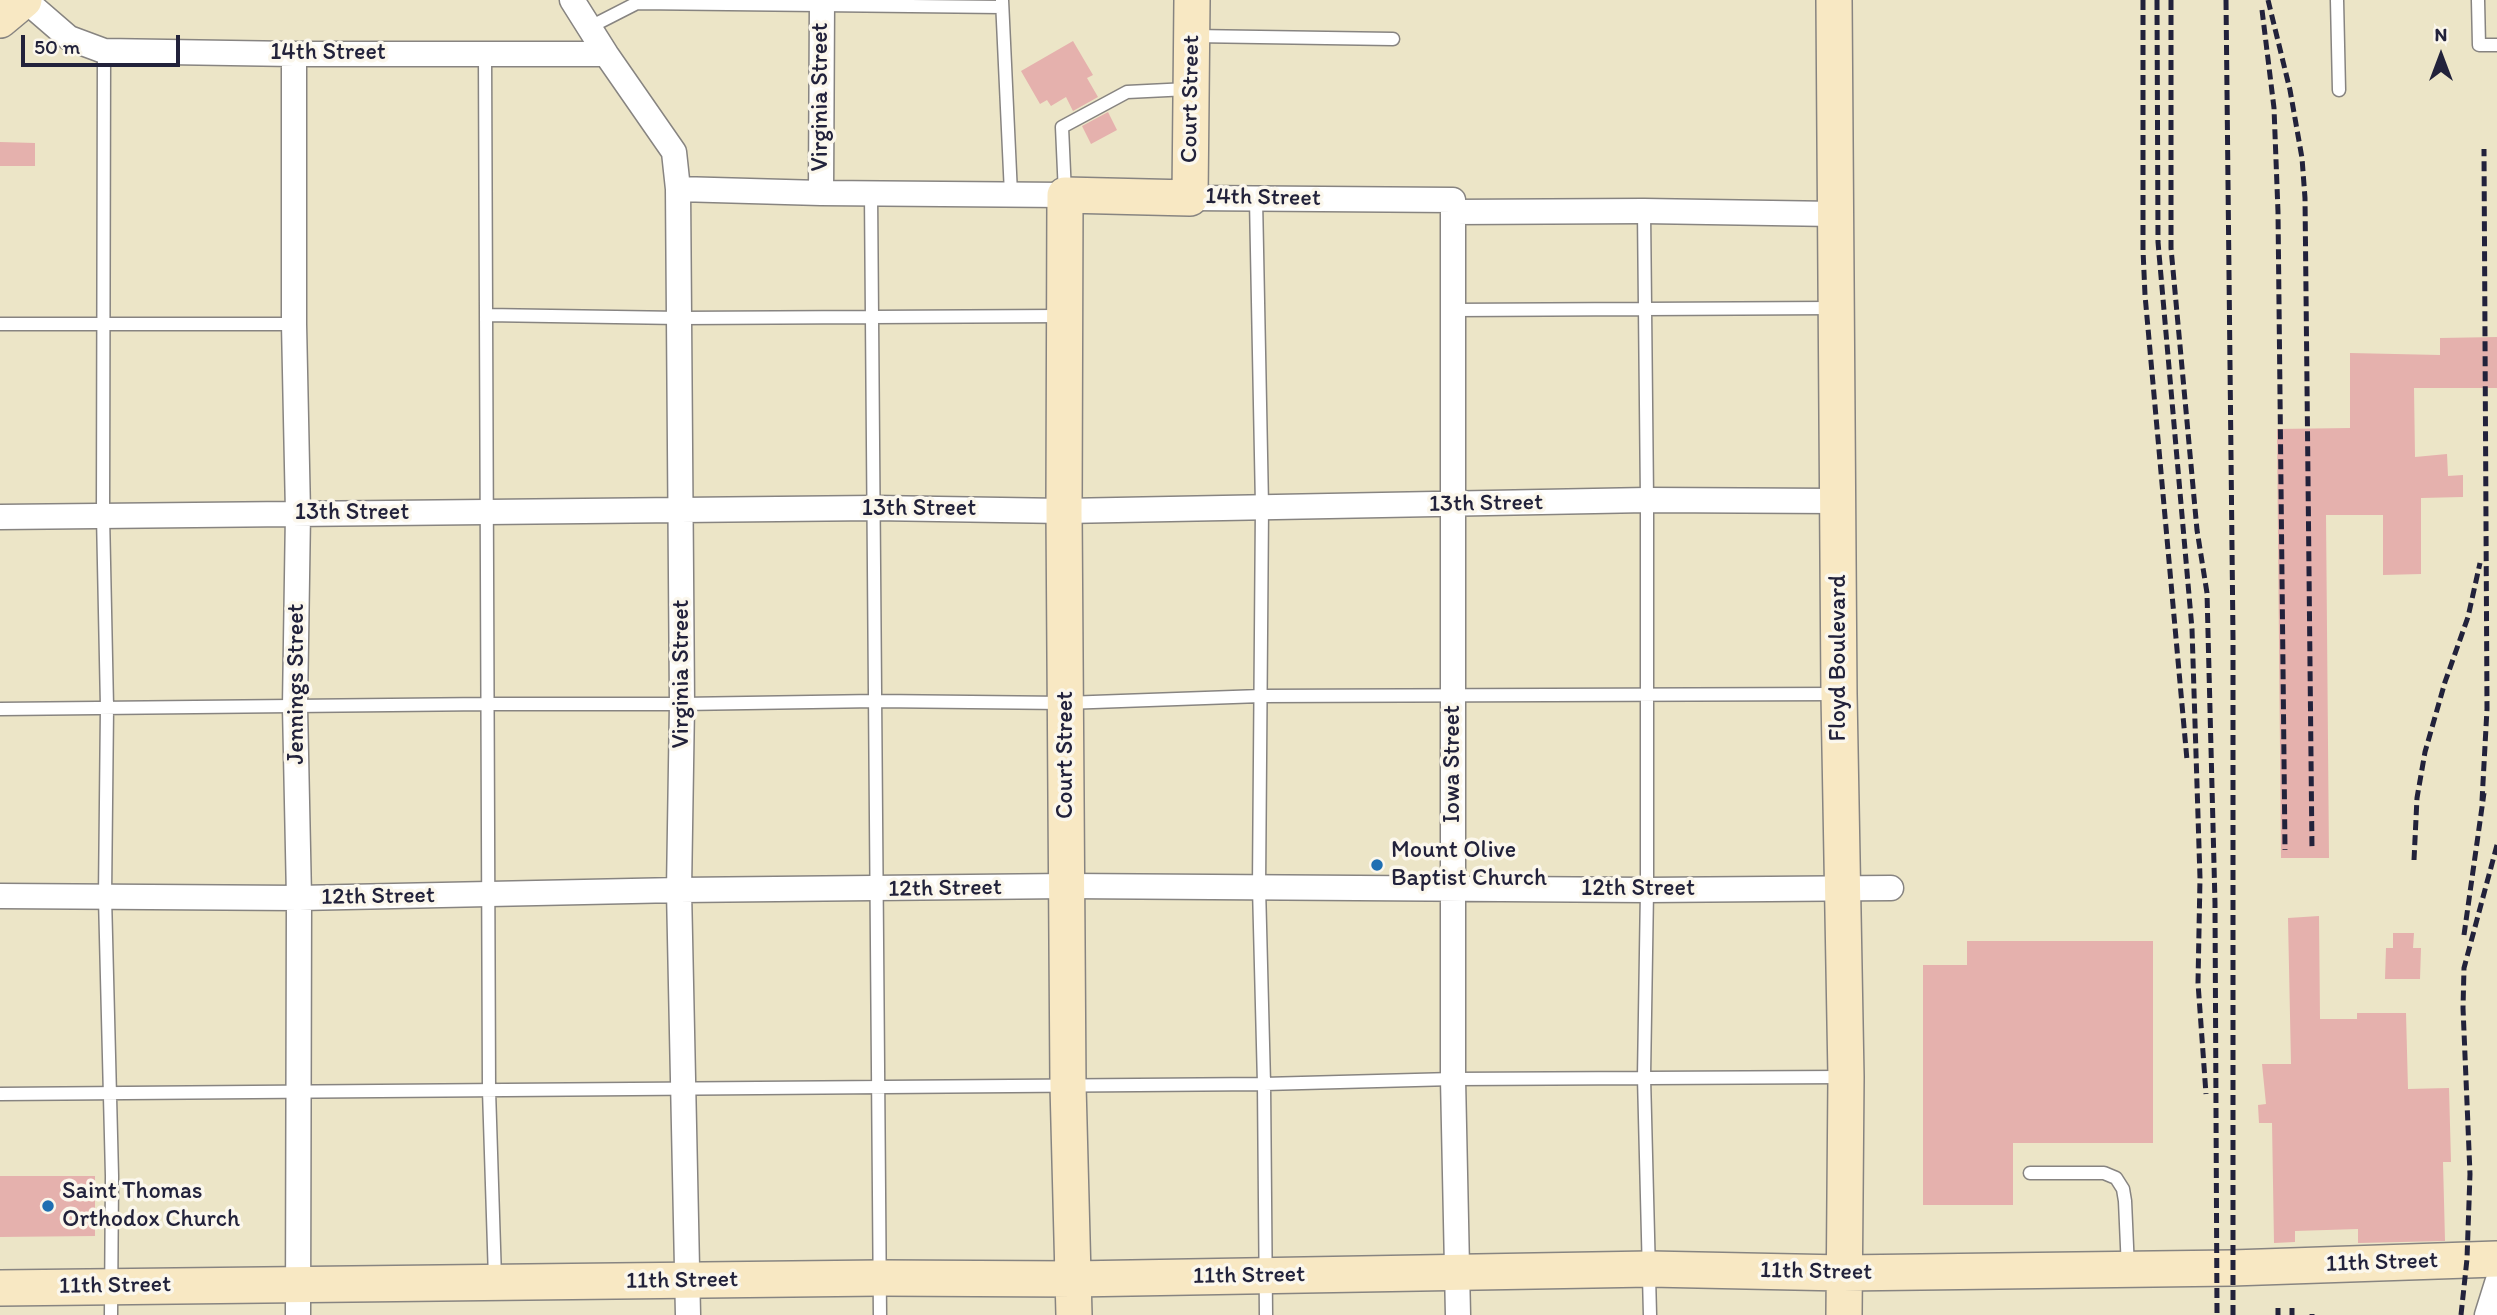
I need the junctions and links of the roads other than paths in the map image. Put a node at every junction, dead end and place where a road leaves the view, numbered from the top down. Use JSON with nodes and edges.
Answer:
{"nodes":[{"id":1,"x":24,"y":0,"type":"edge"},
{"id":2,"x":572,"y":0,"type":"edge"},
{"id":3,"x":1192,"y":0,"type":"edge"},
{"id":4,"x":1834,"y":0,"type":"edge"},
{"id":5,"x":2337,"y":0,"type":"edge"},
{"id":6,"x":2478,"y":0,"type":"edge"},
{"id":7,"x":637,"y":2,"type":"edge"},
{"id":8,"x":822,"y":3,"type":"edge"},
{"id":9,"x":1002,"y":3,"type":"edge"},
{"id":10,"x":0,"y":20,"type":"edge"},
{"id":11,"x":590,"y":27,"type":"junction"},
{"id":12,"x":1192,"y":36,"type":"junction"},
{"id":13,"x":1393,"y":40,"type":"dead end"},
{"id":14,"x":2497,"y":45,"type":"edge"},
{"id":15,"x":104,"y":51,"type":"junction"},
{"id":16,"x":294,"y":54,"type":"junction"},
{"id":17,"x":485,"y":54,"type":"junction"},
{"id":18,"x":606,"y":54,"type":"junction"},
{"id":19,"x":1192,"y":89,"type":"junction"},
{"id":20,"x":2339,"y":90,"type":"dead end"},
{"id":21,"x":678,"y":189,"type":"junction"},
{"id":22,"x":821,"y":193,"type":"junction"},
{"id":23,"x":872,"y":193,"type":"junction"},
{"id":24,"x":1011,"y":194,"type":"junction"},
{"id":25,"x":1065,"y":195,"type":"junction"},
{"id":26,"x":1190,"y":198,"type":"junction"},
{"id":27,"x":1256,"y":199,"type":"junction"},
{"id":28,"x":1644,"y":211,"type":"junction"},
{"id":29,"x":1453,"y":212,"type":"junction"},
{"id":30,"x":1835,"y":214,"type":"junction"},
{"id":31,"x":1836,"y":308,"type":"junction"},
{"id":32,"x":1645,"y":309,"type":"junction"},
{"id":33,"x":1452,"y":310,"type":"junction"},
{"id":34,"x":486,"y":315,"type":"junction"},
{"id":35,"x":1066,"y":316,"type":"junction"},
{"id":36,"x":680,"y":318,"type":"junction"},
{"id":37,"x":872,"y":318,"type":"junction"},
{"id":38,"x":102,"y":323,"type":"junction"},
{"id":39,"x":0,"y":324,"type":"edge"},
{"id":40,"x":294,"y":324,"type":"junction"},
{"id":41,"x":1647,"y":500,"type":"junction"},
{"id":42,"x":1838,"y":501,"type":"junction"},
{"id":43,"x":1453,"y":505,"type":"junction"},
{"id":44,"x":1262,"y":506,"type":"junction"},
{"id":45,"x":875,"y":508,"type":"junction"},
{"id":46,"x":682,"y":510,"type":"junction"},
{"id":47,"x":1064,"y":510,"type":"junction"},
{"id":48,"x":487,"y":512,"type":"junction"},
{"id":49,"x":298,"y":513,"type":"junction"},
{"id":50,"x":103,"y":515,"type":"junction"},
{"id":51,"x":0,"y":517,"type":"edge"},
{"id":52,"x":1647,"y":694,"type":"junction"},
{"id":53,"x":1839,"y":694,"type":"junction"},
{"id":54,"x":1261,"y":696,"type":"junction"},
{"id":55,"x":1452,"y":696,"type":"junction"},
{"id":56,"x":876,"y":701,"type":"junction"},
{"id":57,"x":1065,"y":703,"type":"junction"},
{"id":58,"x":488,"y":704,"type":"junction"},
{"id":59,"x":682,"y":704,"type":"junction"},
{"id":60,"x":295,"y":706,"type":"junction"},
{"id":61,"x":107,"y":707,"type":"junction"},
{"id":62,"x":0,"y":709,"type":"edge"},
{"id":63,"x":1067,"y":886,"type":"junction"},
{"id":64,"x":1259,"y":887,"type":"junction"},
{"id":65,"x":1453,"y":888,"type":"junction"},
{"id":66,"x":1842,"y":888,"type":"junction"},
{"id":67,"x":1891,"y":888,"type":"dead end"},
{"id":68,"x":678,"y":890,"type":"junction"},
{"id":69,"x":876,"y":890,"type":"junction"},
{"id":70,"x":1647,"y":890,"type":"junction"},
{"id":71,"x":490,"y":895,"type":"junction"},
{"id":72,"x":0,"y":896,"type":"edge"},
{"id":73,"x":105,"y":897,"type":"junction"},
{"id":74,"x":299,"y":898,"type":"junction"},
{"id":75,"x":1644,"y":1077,"type":"junction"},
{"id":76,"x":1846,"y":1077,"type":"junction"},
{"id":77,"x":1453,"y":1079,"type":"junction"},
{"id":78,"x":1264,"y":1084,"type":"junction"},
{"id":79,"x":1068,"y":1085,"type":"junction"},
{"id":80,"x":879,"y":1087,"type":"junction"},
{"id":81,"x":489,"y":1090,"type":"junction"},
{"id":82,"x":683,"y":1090,"type":"junction"},
{"id":83,"x":299,"y":1091,"type":"junction"},
{"id":84,"x":0,"y":1094,"type":"edge"},
{"id":85,"x":109,"y":1094,"type":"junction"},
{"id":86,"x":2030,"y":1173,"type":"dead end"},
{"id":87,"x":2497,"y":1259,"type":"edge"},
{"id":88,"x":1650,"y":1269,"type":"junction"},
{"id":89,"x":2129,"y":1269,"type":"junction"},
{"id":90,"x":1458,"y":1272,"type":"junction"},
{"id":91,"x":1843,"y":1273,"type":"junction"},
{"id":92,"x":1265,"y":1276,"type":"junction"},
{"id":93,"x":880,"y":1278,"type":"junction"},
{"id":94,"x":1074,"y":1279,"type":"junction"},
{"id":95,"x":495,"y":1283,"type":"junction"},
{"id":96,"x":2497,"y":1283,"type":"edge"},
{"id":97,"x":0,"y":1288,"type":"edge"},
{"id":98,"x":688,"y":1298,"type":"edge"},
{"id":99,"x":111,"y":1300,"type":"edge"},
{"id":100,"x":298,"y":1300,"type":"edge"},
{"id":101,"x":880,"y":1315,"type":"edge"},
{"id":102,"x":1074,"y":1315,"type":"edge"},
{"id":103,"x":1266,"y":1315,"type":"edge"},
{"id":104,"x":1458,"y":1315,"type":"edge"},
{"id":105,"x":1650,"y":1315,"type":"edge"},
{"id":106,"x":1844,"y":1315,"type":"edge"},
{"id":107,"x":2487,"y":1315,"type":"edge"}],
"edges":[{"from":1,"to":10,"type":"main road","name":"14th Street"},
{"from":1,"to":15,"type":"street","name":"14th Street"},
{"from":2,"to":11,"type":"street","name":"Virginia Street"},
{"from":3,"to":12,"type":"main road","name":"Court Street"},
{"from":4,"to":30,"type":"main road","name":"Floyd Boulevard"},
{"from":5,"to":20,"type":"lane"},
{"from":6,"to":14,"type":"lane"},
{"from":7,"to":8,"type":"lane"},
{"from":7,"to":11,"type":"lane"},
{"from":8,"to":9,"type":"lane"},
{"from":8,"to":22,"type":"street","name":"Virginia Street"},
{"from":9,"to":24,"type":"lane"},
{"from":11,"to":18,"type":"street","name":"Virginia Street"},
{"from":12,"to":13,"type":"lane"},
{"from":12,"to":19,"type":"main road","name":"Court Street"},
{"from":15,"to":16,"type":"street","name":"14th Street"},
{"from":15,"to":38,"type":"lane"},
{"from":16,"to":17,"type":"street","name":"14th Street"},
{"from":16,"to":40,"type":"street","name":"Jennings Street"},
{"from":17,"to":18,"type":"street","name":"14th Street"},
{"from":17,"to":34,"type":"lane"},
{"from":18,"to":21,"type":"street","name":"Virginia Street"},
{"from":19,"to":25,"type":"lane"},
{"from":19,"to":26,"type":"main road","name":"Court Street"},
{"from":21,"to":22,"type":"street","name":"14th Street"},
{"from":21,"to":36,"type":"street","name":"Virginia Street"},
{"from":22,"to":23,"type":"street","name":"14th Street"},
{"from":23,"to":24,"type":"street","name":"14th Street"},
{"from":23,"to":37,"type":"lane"},
{"from":24,"to":25,"type":"street","name":"14th Street"},
{"from":25,"to":26,"type":"main road","name":"14th Street"},
{"from":25,"to":35,"type":"main road","name":"Court Street"},
{"from":26,"to":27,"type":"street","name":"14th Street"},
{"from":27,"to":29,"type":"street","name":"14th Street"},
{"from":27,"to":44,"type":"lane"},
{"from":28,"to":29,"type":"street","name":"14th Street"},
{"from":28,"to":30,"type":"street","name":"14th Street"},
{"from":28,"to":32,"type":"lane"},
{"from":29,"to":33,"type":"street","name":"Iowa Street"},
{"from":30,"to":31,"type":"main road","name":"Floyd Boulevard"},
{"from":31,"to":32,"type":"lane"},
{"from":31,"to":42,"type":"main road","name":"Floyd Boulevard"},
{"from":32,"to":33,"type":"lane"},
{"from":32,"to":41,"type":"lane"},
{"from":33,"to":43,"type":"street","name":"Iowa Street"},
{"from":34,"to":36,"type":"lane"},
{"from":34,"to":48,"type":"lane"},
{"from":35,"to":37,"type":"lane"},
{"from":35,"to":47,"type":"main road","name":"Court Street"},
{"from":36,"to":37,"type":"lane"},
{"from":36,"to":46,"type":"street","name":"Virginia Street"},
{"from":37,"to":45,"type":"lane"},
{"from":38,"to":39,"type":"lane"},
{"from":38,"to":40,"type":"lane"},
{"from":38,"to":50,"type":"lane"},
{"from":40,"to":49,"type":"street","name":"Jennings Street"},
{"from":41,"to":42,"type":"street","name":"13th Street"},
{"from":41,"to":43,"type":"street","name":"13th Street"},
{"from":41,"to":52,"type":"lane"},
{"from":42,"to":53,"type":"main road","name":"Floyd Boulevard"},
{"from":43,"to":44,"type":"street","name":"13th Street"},
{"from":43,"to":55,"type":"street","name":"Iowa Street"},
{"from":44,"to":47,"type":"street","name":"13th Street"},
{"from":44,"to":54,"type":"lane"},
{"from":45,"to":46,"type":"street","name":"13th Street"},
{"from":45,"to":47,"type":"street","name":"13th Street"},
{"from":45,"to":56,"type":"lane"},
{"from":46,"to":48,"type":"street","name":"13th Street"},
{"from":46,"to":59,"type":"street","name":"Virginia Street"},
{"from":47,"to":57,"type":"main road","name":"Court Street"},
{"from":48,"to":49,"type":"street","name":"13th Street"},
{"from":48,"to":58,"type":"lane"},
{"from":49,"to":50,"type":"street","name":"13th Street"},
{"from":49,"to":60,"type":"street","name":"Jennings Street"},
{"from":50,"to":51,"type":"street","name":"13th Street"},
{"from":50,"to":61,"type":"lane"},
{"from":52,"to":53,"type":"lane"},
{"from":52,"to":55,"type":"lane"},
{"from":52,"to":70,"type":"lane"},
{"from":53,"to":66,"type":"main road","name":"Floyd Boulevard"},
{"from":54,"to":55,"type":"lane"},
{"from":54,"to":57,"type":"lane"},
{"from":54,"to":64,"type":"lane"},
{"from":55,"to":65,"type":"street","name":"Iowa Street"},
{"from":56,"to":57,"type":"lane"},
{"from":56,"to":59,"type":"lane"},
{"from":56,"to":69,"type":"lane"},
{"from":57,"to":63,"type":"main road","name":"Court Street"},
{"from":58,"to":59,"type":"lane"},
{"from":58,"to":60,"type":"lane"},
{"from":58,"to":71,"type":"lane"},
{"from":59,"to":68,"type":"street","name":"Virginia Street"},
{"from":60,"to":61,"type":"lane"},
{"from":60,"to":74,"type":"street","name":"Jennings Street"},
{"from":61,"to":62,"type":"lane"},
{"from":61,"to":73,"type":"lane"},
{"from":63,"to":64,"type":"street","name":"12th Street"},
{"from":63,"to":69,"type":"street","name":"12th Street"},
{"from":63,"to":79,"type":"main road","name":"Court Street"},
{"from":64,"to":65,"type":"street","name":"12th Street"},
{"from":64,"to":78,"type":"lane"},
{"from":65,"to":70,"type":"street","name":"12th Street"},
{"from":65,"to":77,"type":"street","name":"Iowa Street"},
{"from":66,"to":67,"type":"street","name":"12th Street"},
{"from":66,"to":70,"type":"street","name":"12th Street"},
{"from":66,"to":76,"type":"main road","name":"Floyd Boulevard"},
{"from":68,"to":69,"type":"street","name":"12th Street"},
{"from":68,"to":71,"type":"street","name":"12th Street"},
{"from":68,"to":82,"type":"street","name":"Virginia Street"},
{"from":69,"to":80,"type":"lane"},
{"from":70,"to":75,"type":"lane"},
{"from":71,"to":74,"type":"street","name":"12th Street"},
{"from":71,"to":81,"type":"lane"},
{"from":72,"to":73,"type":"street","name":"12th Street"},
{"from":73,"to":74,"type":"street","name":"12th Street"},
{"from":73,"to":85,"type":"lane"},
{"from":74,"to":83,"type":"street","name":"Jennings Street"},
{"from":75,"to":76,"type":"lane"},
{"from":75,"to":77,"type":"lane"},
{"from":75,"to":88,"type":"lane"},
{"from":76,"to":91,"type":"main road","name":"Floyd Boulevard"},
{"from":77,"to":78,"type":"lane"},
{"from":77,"to":90,"type":"street","name":"Iowa Street"},
{"from":78,"to":79,"type":"lane"},
{"from":78,"to":92,"type":"lane"},
{"from":79,"to":80,"type":"lane"},
{"from":79,"to":94,"type":"main road","name":"Court Street"},
{"from":80,"to":82,"type":"lane"},
{"from":80,"to":93,"type":"lane"},
{"from":81,"to":82,"type":"lane"},
{"from":81,"to":83,"type":"lane"},
{"from":81,"to":95,"type":"lane"},
{"from":82,"to":98,"type":"street","name":"Virginia Street"},
{"from":83,"to":85,"type":"lane"},
{"from":83,"to":100,"type":"street","name":"Jennings Street"},
{"from":84,"to":85,"type":"lane"},
{"from":85,"to":99,"type":"lane"},
{"from":86,"to":89,"type":"lane"},
{"from":87,"to":89,"type":"main road","name":"11th Street"},
{"from":88,"to":90,"type":"main road","name":"11th Street"},
{"from":88,"to":91,"type":"main road","name":"11th Street"},
{"from":88,"to":105,"type":"lane"},
{"from":89,"to":91,"type":"main road","name":"11th Street"},
{"from":90,"to":92,"type":"main road","name":"11th Street"},
{"from":90,"to":104,"type":"street","name":"Iowa Street"},
{"from":91,"to":106,"type":"main road","name":"Floyd Boulevard"},
{"from":92,"to":94,"type":"main road","name":"11th Street"},
{"from":92,"to":103,"type":"lane"},
{"from":93,"to":94,"type":"main road","name":"11th Street"},
{"from":93,"to":98,"type":"main road","name":"11th Street"},
{"from":93,"to":101,"type":"lane"},
{"from":94,"to":102,"type":"main road","name":"Court Street"},
{"from":95,"to":98,"type":"main road","name":"11th Street"},
{"from":95,"to":100,"type":"main road","name":"11th Street"},
{"from":96,"to":107,"type":"street"},
{"from":97,"to":99,"type":"main road","name":"11th Street"},
{"from":99,"to":100,"type":"main road","name":"11th Street"}]}
